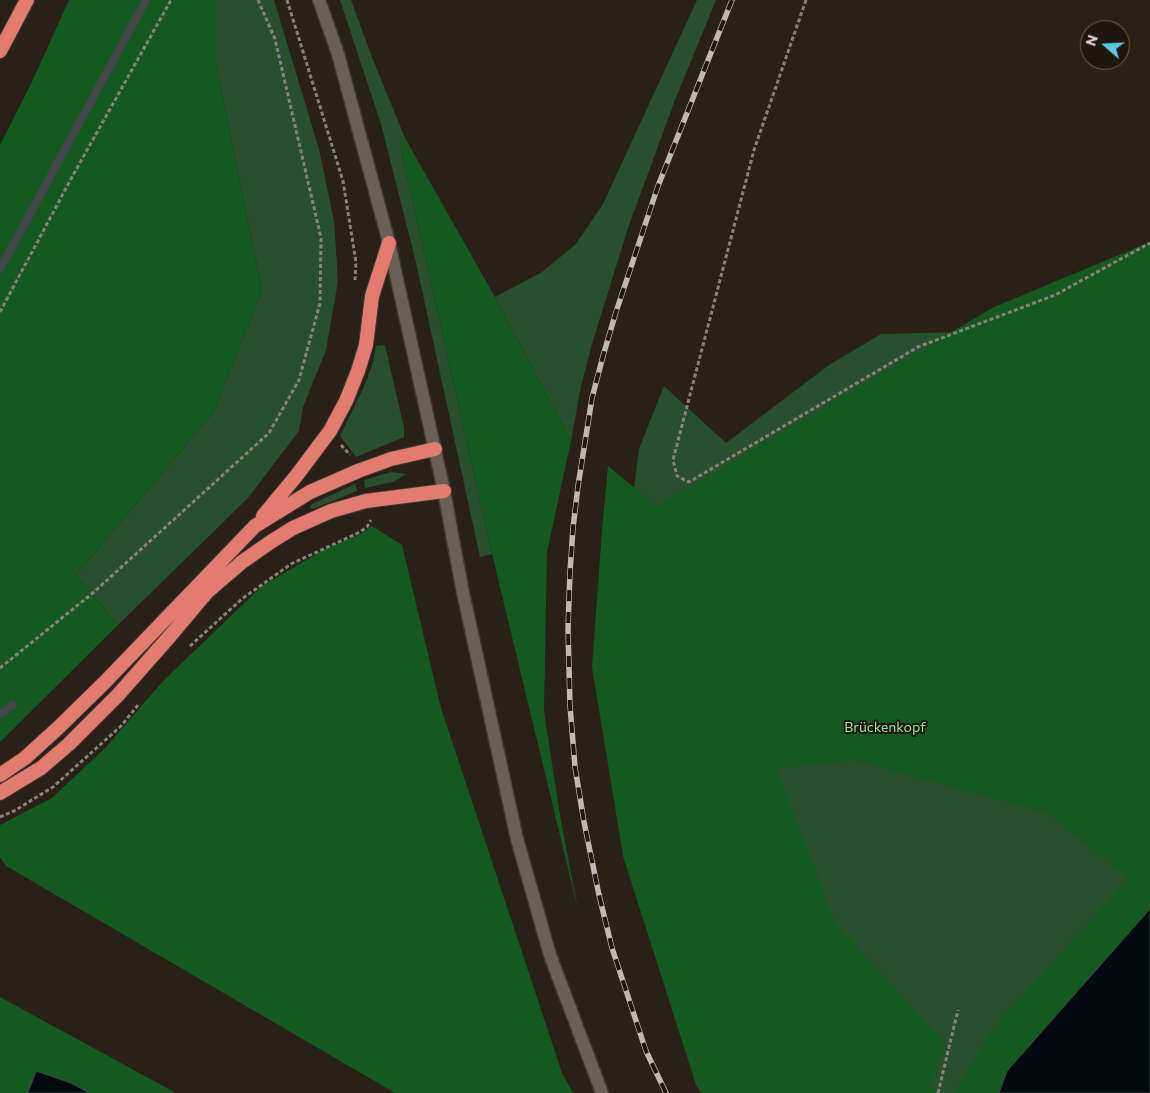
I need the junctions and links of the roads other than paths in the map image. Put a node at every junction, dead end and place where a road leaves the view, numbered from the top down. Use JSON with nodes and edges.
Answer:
{"nodes":[{"id":1,"x":27,"y":0,"type":"edge"},
{"id":2,"x":320,"y":0,"type":"edge"},
{"id":3,"x":0,"y":51,"type":"edge"},
{"id":4,"x":389,"y":243,"type":"junction"},
{"id":5,"x":435,"y":449,"type":"junction"},
{"id":6,"x":444,"y":490,"type":"junction"},
{"id":7,"x":255,"y":526,"type":"junction"},
{"id":8,"x":0,"y":775,"type":"edge"},
{"id":9,"x":0,"y":793,"type":"edge"},
{"id":10,"x":602,"y":1093,"type":"edge"}],
"edges":[{"from":1,"to":3,"type":"highway"},
{"from":2,"to":4,"type":"street"},
{"from":4,"to":5,"type":"street"},
{"from":4,"to":7,"type":"highway"},
{"from":5,"to":6,"type":"street"},
{"from":5,"to":7,"type":"highway"},
{"from":6,"to":9,"type":"highway"},
{"from":6,"to":10,"type":"street"},
{"from":7,"to":8,"type":"highway"}]}
